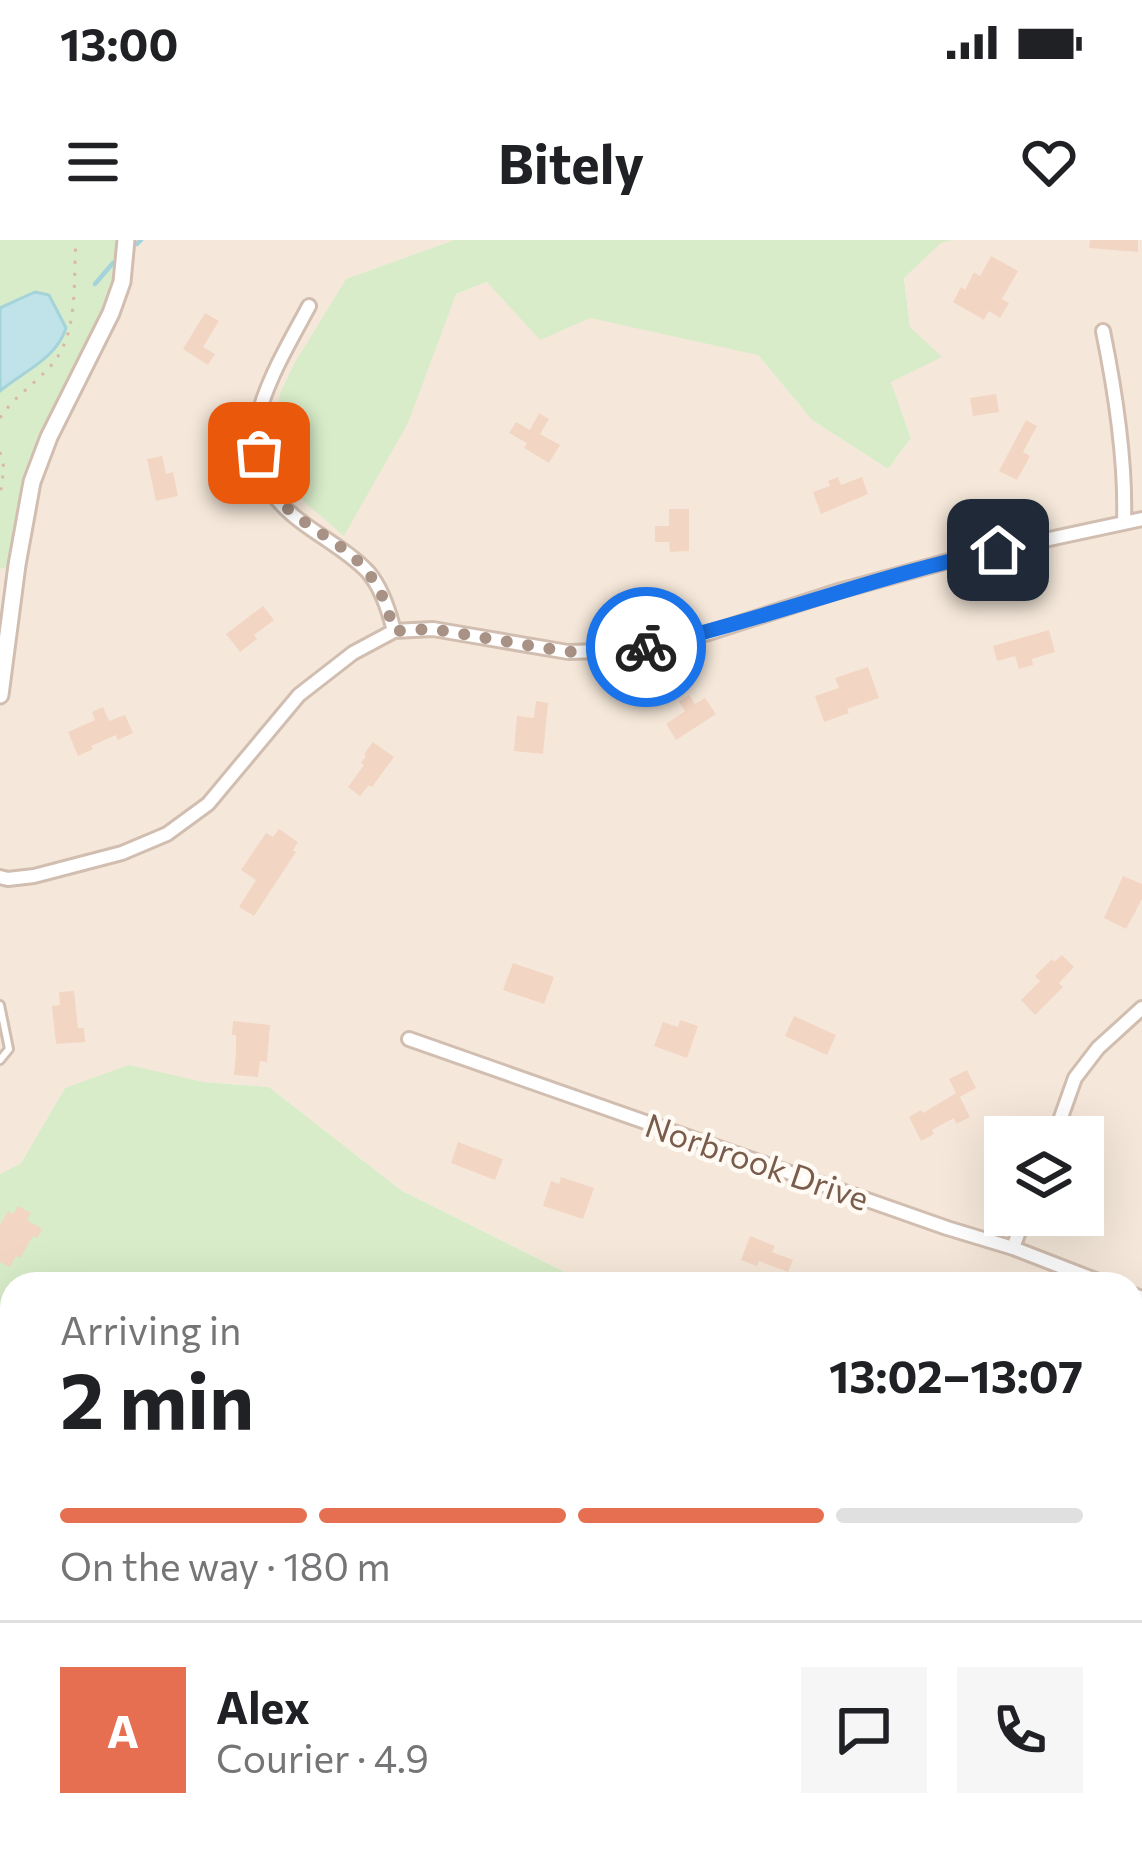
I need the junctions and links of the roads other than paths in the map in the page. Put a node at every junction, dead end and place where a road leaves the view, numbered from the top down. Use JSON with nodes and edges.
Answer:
{"nodes":[{"id":1,"x":126,"y":240,"type":"edge"},
{"id":2,"x":309,"y":306,"type":"dead end"},
{"id":3,"x":1103,"y":331,"type":"dead end"},
{"id":4,"x":1142,"y":519,"type":"edge"},
{"id":5,"x":1124,"y":522,"type":"junction"},
{"id":6,"x":394,"y":631,"type":"junction"},
{"id":7,"x":0,"y":695,"type":"edge"},
{"id":8,"x":0,"y":877,"type":"edge"},
{"id":9,"x":0,"y":1005,"type":"edge"},
{"id":10,"x":1142,"y":1008,"type":"edge"},
{"id":11,"x":409,"y":1039,"type":"dead end"},
{"id":12,"x":0,"y":1060,"type":"edge"},
{"id":13,"x":1061,"y":1116,"type":"edge"},
{"id":14,"x":1017,"y":1236,"type":"edge"},
{"id":15,"x":1013,"y":1248,"type":"junction"},
{"id":16,"x":1075,"y":1272,"type":"edge"}],
"edges":[{"from":1,"to":7,"type":"street"},
{"from":2,"to":6,"type":"street"},
{"from":3,"to":5,"type":"street"},
{"from":4,"to":5,"type":"street"},
{"from":5,"to":6,"type":"street"},
{"from":6,"to":8,"type":"street"},
{"from":9,"to":12,"type":"lane"},
{"from":10,"to":13,"type":"street"},
{"from":11,"to":15,"type":"street","name":"Norbrook Drive"},
{"from":14,"to":15,"type":"street"},
{"from":15,"to":16,"type":"street","name":"Norbrook Drive"}]}
